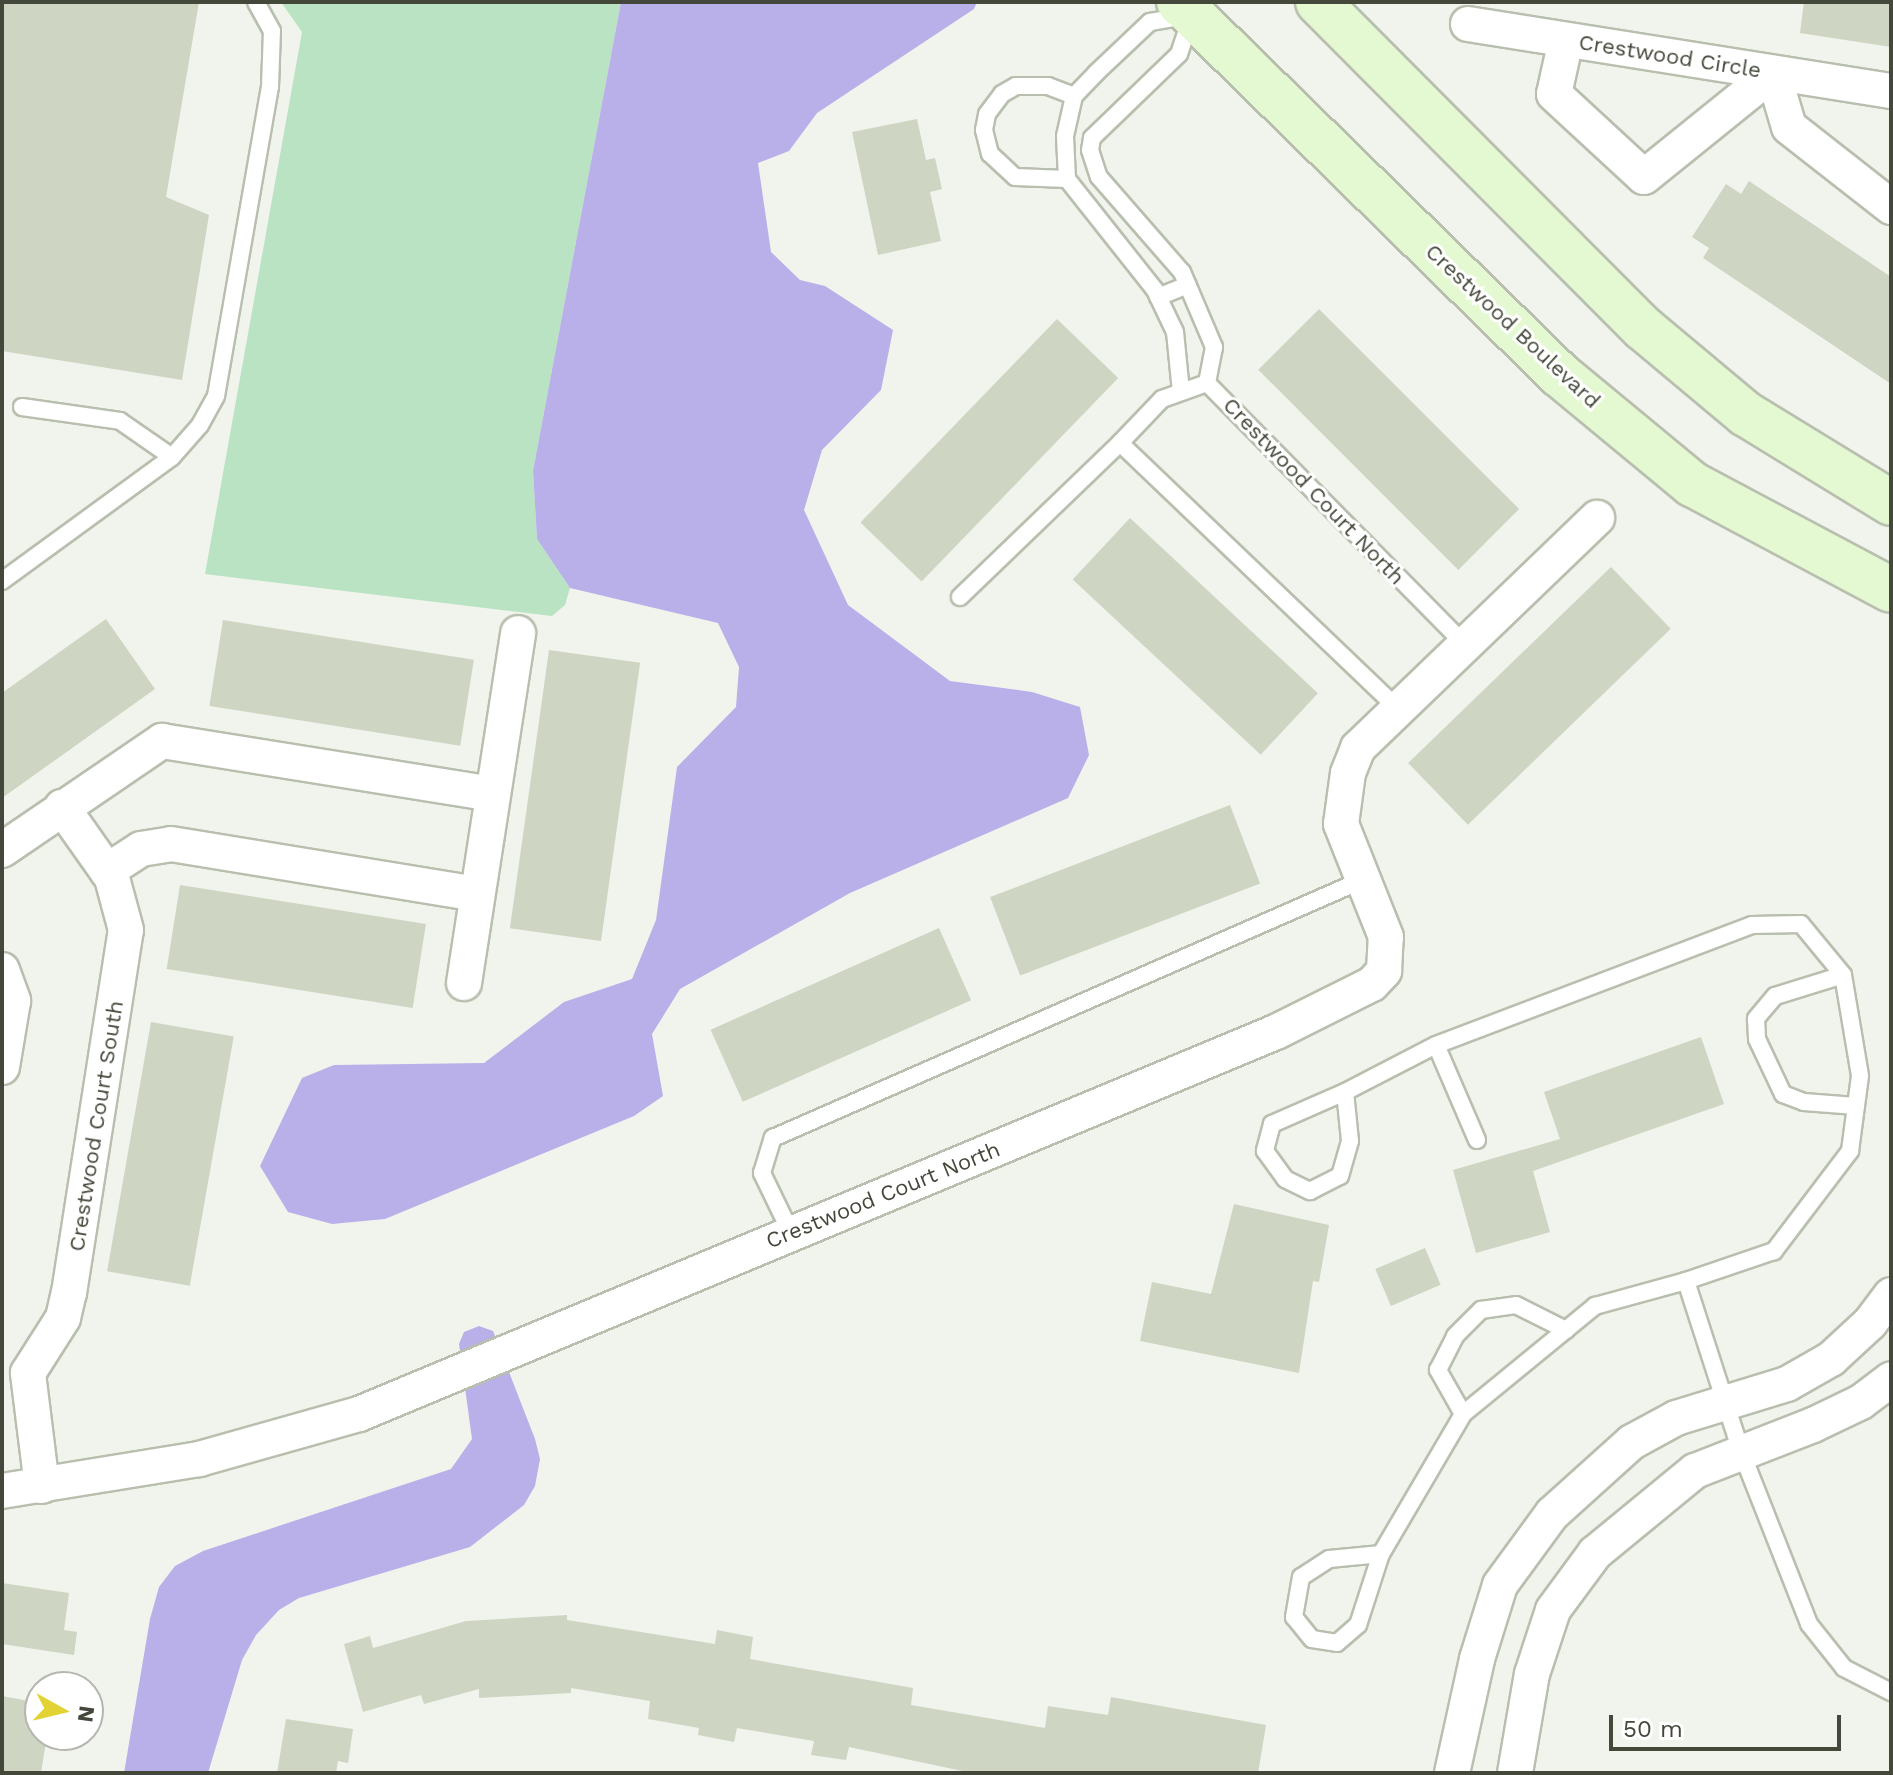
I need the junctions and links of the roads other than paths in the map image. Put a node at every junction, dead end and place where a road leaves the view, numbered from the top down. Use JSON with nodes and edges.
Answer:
{"nodes":[{"id":1,"x":256,"y":2,"type":"edge"},
{"id":2,"x":1318,"y":2,"type":"edge"},
{"id":3,"x":1192,"y":6,"type":"edge"},
{"id":4,"x":1468,"y":24,"type":"dead end"},
{"id":5,"x":1566,"y":40,"type":"junction"},
{"id":6,"x":1773,"y":73,"type":"junction"},
{"id":7,"x":1891,"y":91,"type":"edge"},
{"id":8,"x":1074,"y":96,"type":"junction"},
{"id":9,"x":1067,"y":179,"type":"junction"},
{"id":10,"x":1891,"y":207,"type":"edge"},
{"id":11,"x":1188,"y":285,"type":"junction"},
{"id":12,"x":1158,"y":297,"type":"junction"},
{"id":13,"x":1207,"y":383,"type":"junction"},
{"id":14,"x":1181,"y":392,"type":"junction"},
{"id":15,"x":22,"y":407,"type":"dead end"},
{"id":16,"x":1120,"y":443,"type":"junction"},
{"id":17,"x":172,"y":457,"type":"junction"},
{"id":18,"x":1891,"y":503,"type":"edge"},
{"id":19,"x":1597,"y":518,"type":"dead end"},
{"id":20,"x":2,"y":581,"type":"edge"},
{"id":21,"x":1891,"y":590,"type":"edge"},
{"id":22,"x":960,"y":597,"type":"dead end"},
{"id":23,"x":518,"y":633,"type":"dead end"},
{"id":24,"x":1464,"y":644,"type":"junction"},
{"id":25,"x":1396,"y":707,"type":"junction"},
{"id":26,"x":493,"y":794,"type":"junction"},
{"id":27,"x":62,"y":807,"type":"junction"},
{"id":28,"x":2,"y":850,"type":"edge"},
{"id":29,"x":107,"y":871,"type":"junction"},
{"id":30,"x":1362,"y":880,"type":"junction"},
{"id":31,"x":477,"y":894,"type":"junction"},
{"id":32,"x":2,"y":970,"type":"edge"},
{"id":33,"x":1843,"y":975,"type":"junction"},
{"id":34,"x":464,"y":983,"type":"dead end"},
{"id":35,"x":1436,"y":1045,"type":"junction"},
{"id":36,"x":2,"y":1067,"type":"edge"},
{"id":37,"x":1345,"y":1092,"type":"junction"},
{"id":38,"x":1856,"y":1106,"type":"junction"},
{"id":39,"x":1477,"y":1140,"type":"dead end"},
{"id":40,"x":791,"y":1233,"type":"junction"},
{"id":41,"x":1686,"y":1281,"type":"junction"},
{"id":42,"x":1891,"y":1295,"type":"edge"},
{"id":43,"x":1566,"y":1330,"type":"junction"},
{"id":44,"x":15,"y":1371,"type":"edge"},
{"id":45,"x":1891,"y":1379,"type":"edge"},
{"id":46,"x":1726,"y":1405,"type":"junction"},
{"id":47,"x":1463,"y":1414,"type":"junction"},
{"id":48,"x":1741,"y":1451,"type":"junction"},
{"id":49,"x":42,"y":1486,"type":"junction"},
{"id":50,"x":2,"y":1491,"type":"edge"},
{"id":51,"x":1381,"y":1554,"type":"junction"},
{"id":52,"x":1891,"y":1692,"type":"edge"},
{"id":53,"x":1452,"y":1773,"type":"edge"},
{"id":54,"x":1515,"y":1773,"type":"edge"}],
"edges":[{"from":1,"to":17,"type":"lane"},
{"from":2,"to":18,"type":"main road"},
{"from":3,"to":8,"type":"lane"},
{"from":3,"to":11,"type":"lane","name":"Crestwood Court North"},
{"from":3,"to":21,"type":"main road","name":"Crestwood Boulevard"},
{"from":4,"to":5,"type":"street","name":"Crestwood Circle"},
{"from":5,"to":6,"type":"street","name":"Crestwood Circle"},
{"from":5,"to":6,"type":"street","name":"Crestwood Circle"},
{"from":6,"to":7,"type":"street","name":"Crestwood Circle"},
{"from":6,"to":10,"type":"street","name":"Crestwood Circle"},
{"from":8,"to":9,"type":"lane"},
{"from":8,"to":9,"type":"lane"},
{"from":9,"to":12,"type":"lane"},
{"from":11,"to":12,"type":"lane"},
{"from":11,"to":13,"type":"lane","name":"Crestwood Court North"},
{"from":12,"to":14,"type":"lane"},
{"from":13,"to":14,"type":"lane"},
{"from":13,"to":24,"type":"lane","name":"Crestwood Court North"},
{"from":14,"to":16,"type":"lane"},
{"from":15,"to":17,"type":"lane"},
{"from":16,"to":22,"type":"lane"},
{"from":16,"to":25,"type":"lane"},
{"from":17,"to":20,"type":"lane"},
{"from":19,"to":24,"type":"street","name":"Crestwood Court North"},
{"from":23,"to":26,"type":"street"},
{"from":24,"to":25,"type":"street","name":"Crestwood Court North"},
{"from":25,"to":30,"type":"street","name":"Crestwood Court North"},
{"from":26,"to":27,"type":"street"},
{"from":26,"to":31,"type":"street"},
{"from":27,"to":28,"type":"street"},
{"from":27,"to":29,"type":"street","name":"Crestwood Court South"},
{"from":29,"to":31,"type":"street"},
{"from":29,"to":44,"type":"street","name":"Crestwood Court South"},
{"from":30,"to":40,"type":"street","name":"Crestwood Court North"},
{"from":30,"to":40,"type":"lane"},
{"from":31,"to":34,"type":"street"},
{"from":32,"to":36,"type":"street"},
{"from":33,"to":35,"type":"lane"},
{"from":33,"to":38,"type":"lane"},
{"from":33,"to":38,"type":"lane"},
{"from":35,"to":37,"type":"lane"},
{"from":35,"to":39,"type":"lane"},
{"from":37,"to":37,"type":"lane"},
{"from":38,"to":41,"type":"lane"},
{"from":40,"to":49,"type":"street","name":"Crestwood Court North"},
{"from":41,"to":43,"type":"lane"},
{"from":41,"to":46,"type":"lane"},
{"from":42,"to":46,"type":"street"},
{"from":43,"to":47,"type":"lane"},
{"from":43,"to":47,"type":"lane"},
{"from":44,"to":49,"type":"street","name":"Crestwood Court South"},
{"from":45,"to":48,"type":"street"},
{"from":46,"to":48,"type":"lane"},
{"from":46,"to":53,"type":"street"},
{"from":47,"to":51,"type":"lane"},
{"from":48,"to":52,"type":"lane"},
{"from":48,"to":54,"type":"street"},
{"from":49,"to":50,"type":"street","name":"Crestwood Court North"},
{"from":51,"to":51,"type":"lane"}]}
